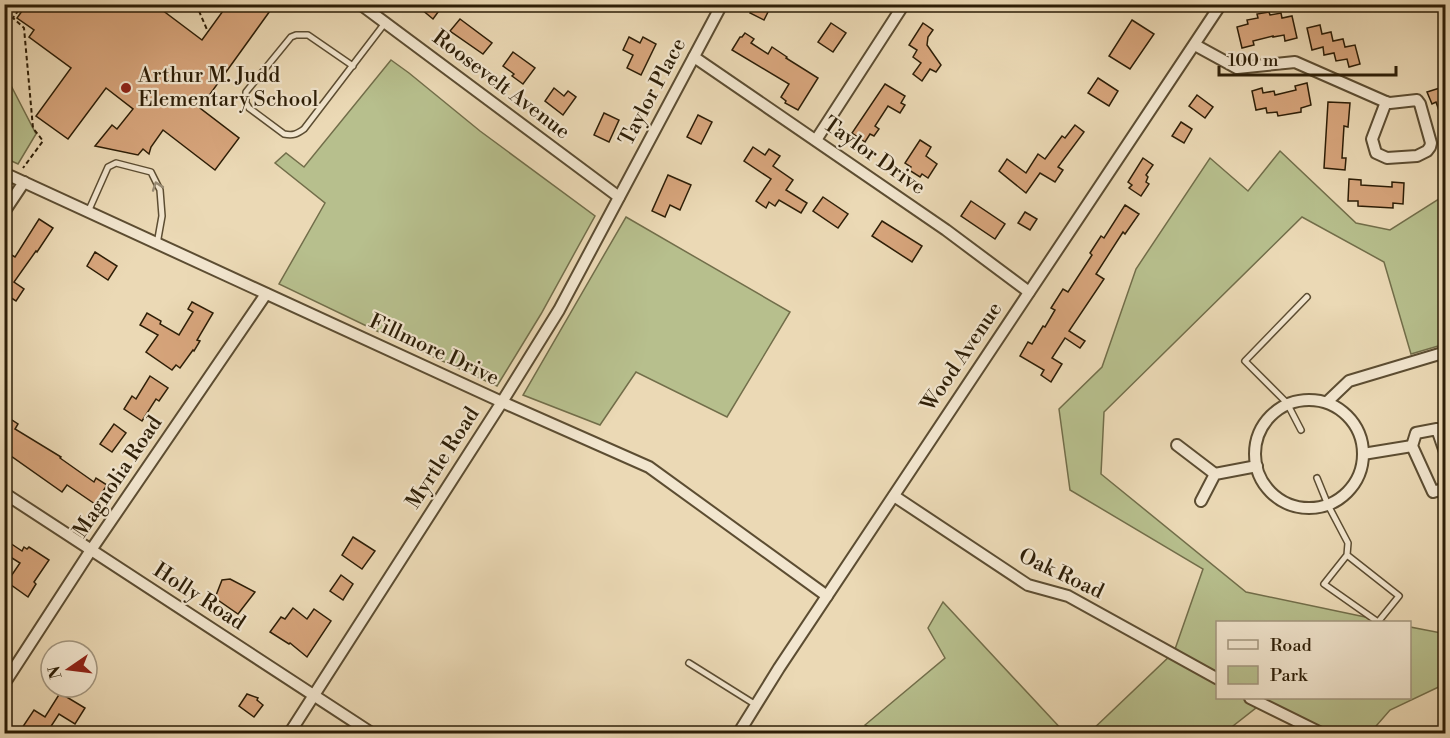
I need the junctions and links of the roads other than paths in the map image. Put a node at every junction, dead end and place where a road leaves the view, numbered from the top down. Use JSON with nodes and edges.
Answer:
{"nodes":[{"id":1,"x":360,"y":4,"type":"edge"},
{"id":2,"x":722,"y":4,"type":"edge"},
{"id":3,"x":904,"y":4,"type":"edge"},
{"id":4,"x":1221,"y":4,"type":"edge"},
{"id":5,"x":385,"y":23,"type":"junction"},
{"id":6,"x":1195,"y":45,"type":"junction"},
{"id":7,"x":694,"y":57,"type":"junction"},
{"id":8,"x":353,"y":66,"type":"junction"},
{"id":9,"x":1386,"y":102,"type":"junction"},
{"id":10,"x":816,"y":140,"type":"junction"},
{"id":11,"x":4,"y":173,"type":"edge"},
{"id":12,"x":23,"y":176,"type":"junction"},
{"id":13,"x":619,"y":197,"type":"junction"},
{"id":14,"x":4,"y":212,"type":"edge"},
{"id":15,"x":88,"y":212,"type":"junction"},
{"id":16,"x":158,"y":244,"type":"junction"},
{"id":17,"x":1029,"y":292,"type":"junction"},
{"id":18,"x":266,"y":294,"type":"junction"},
{"id":19,"x":1307,"y":297,"type":"dead end"},
{"id":20,"x":1446,"y":352,"type":"edge"},
{"id":21,"x":502,"y":402,"type":"junction"},
{"id":22,"x":1327,"y":402,"type":"junction"},
{"id":23,"x":1287,"y":403,"type":"junction"},
{"id":24,"x":1301,"y":430,"type":"dead end"},
{"id":25,"x":1177,"y":445,"type":"dead end"},
{"id":26,"x":1412,"y":446,"type":"junction"},
{"id":27,"x":1363,"y":454,"type":"junction"},
{"id":28,"x":1446,"y":455,"type":"edge"},
{"id":29,"x":1257,"y":466,"type":"junction"},
{"id":30,"x":1215,"y":474,"type":"junction"},
{"id":31,"x":1317,"y":478,"type":"dead end"},
{"id":32,"x":1446,"y":488,"type":"edge"},
{"id":33,"x":4,"y":492,"type":"edge"},
{"id":34,"x":894,"y":496,"type":"junction"},
{"id":35,"x":1201,"y":501,"type":"dead end"},
{"id":36,"x":1328,"y":505,"type":"junction"},
{"id":37,"x":91,"y":550,"type":"junction"},
{"id":38,"x":1347,"y":555,"type":"junction"},
{"id":39,"x":827,"y":596,"type":"junction"},
{"id":40,"x":1377,"y":621,"type":"edge"},
{"id":41,"x":1379,"y":621,"type":"edge"},
{"id":42,"x":689,"y":663,"type":"dead end"},
{"id":43,"x":1216,"y":678,"type":"edge"},
{"id":44,"x":4,"y":684,"type":"edge"},
{"id":45,"x":314,"y":694,"type":"junction"},
{"id":46,"x":1253,"y":699,"type":"edge"},
{"id":47,"x":756,"y":705,"type":"junction"},
{"id":48,"x":289,"y":734,"type":"edge"},
{"id":49,"x":373,"y":734,"type":"edge"},
{"id":50,"x":738,"y":734,"type":"edge"},
{"id":51,"x":1323,"y":734,"type":"edge"}],
"edges":[{"from":1,"to":5,"type":"street","name":"Roosevelt Avenue"},
{"from":2,"to":7,"type":"street","name":"Taylor Place"},
{"from":3,"to":10,"type":"street"},
{"from":4,"to":6,"type":"street","name":"Wood Avenue"},
{"from":5,"to":8,"type":"lane"},
{"from":5,"to":13,"type":"street","name":"Roosevelt Avenue"},
{"from":6,"to":9,"type":"street"},
{"from":6,"to":17,"type":"street","name":"Wood Avenue"},
{"from":7,"to":10,"type":"street","name":"Taylor Drive"},
{"from":7,"to":13,"type":"street","name":"Taylor Place"},
{"from":8,"to":8,"type":"lane"},
{"from":9,"to":9,"type":"street"},
{"from":10,"to":17,"type":"street","name":"Taylor Drive"},
{"from":11,"to":12,"type":"street","name":"Fillmore Drive"},
{"from":12,"to":14,"type":"street"},
{"from":12,"to":15,"type":"street","name":"Fillmore Drive"},
{"from":13,"to":21,"type":"street","name":"Myrtle Road"},
{"from":15,"to":16,"type":"street","name":"Fillmore Drive"},
{"from":16,"to":15,"type":"lane","one_way":true},
{"from":16,"to":18,"type":"street","name":"Fillmore Drive"},
{"from":17,"to":34,"type":"street","name":"Wood Avenue"},
{"from":18,"to":21,"type":"street","name":"Fillmore Drive"},
{"from":18,"to":37,"type":"street","name":"Magnolia Road"},
{"from":19,"to":23,"type":"lane"},
{"from":20,"to":22,"type":"street"},
{"from":21,"to":39,"type":"street","name":"Fillmore Drive"},
{"from":21,"to":45,"type":"street","name":"Myrtle Road"},
{"from":22,"to":23,"type":"street"},
{"from":22,"to":27,"type":"street"},
{"from":23,"to":24,"type":"lane"},
{"from":23,"to":29,"type":"street"},
{"from":25,"to":30,"type":"street"},
{"from":26,"to":27,"type":"street"},
{"from":26,"to":28,"type":"street"},
{"from":26,"to":32,"type":"street"},
{"from":27,"to":36,"type":"street"},
{"from":29,"to":30,"type":"street"},
{"from":29,"to":36,"type":"street"},
{"from":30,"to":35,"type":"street"},
{"from":31,"to":36,"type":"lane"},
{"from":33,"to":37,"type":"street","name":"Holly Road"},
{"from":34,"to":39,"type":"street","name":"Wood Avenue"},
{"from":34,"to":43,"type":"street","name":"Oak Road"},
{"from":36,"to":38,"type":"lane"},
{"from":37,"to":44,"type":"street","name":"Magnolia Road"},
{"from":37,"to":45,"type":"street","name":"Holly Road"},
{"from":38,"to":40,"type":"lane"},
{"from":38,"to":41,"type":"lane"},
{"from":39,"to":47,"type":"street","name":"Wood Avenue"},
{"from":42,"to":47,"type":"lane"},
{"from":45,"to":48,"type":"street","name":"Myrtle Road"},
{"from":45,"to":49,"type":"street","name":"Holly Road"},
{"from":46,"to":51,"type":"street"},
{"from":47,"to":50,"type":"street","name":"Wood Avenue"}]}
